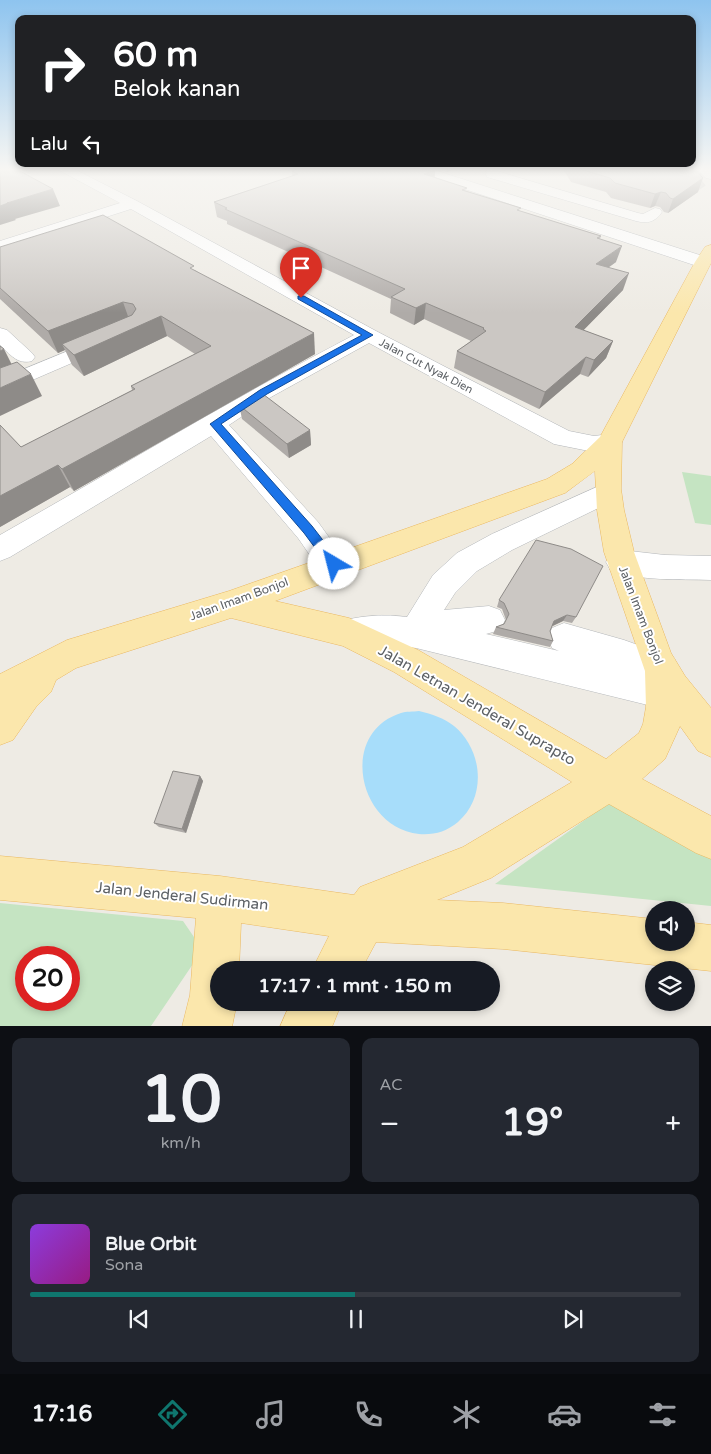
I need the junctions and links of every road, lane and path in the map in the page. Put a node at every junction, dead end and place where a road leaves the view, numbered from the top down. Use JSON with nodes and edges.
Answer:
{"nodes":[{"id":1,"x":92,"y":217,"type":"edge"},
{"id":2,"x":155,"y":217,"type":"edge"},
{"id":3,"x":573,"y":217,"type":"edge"},
{"id":4,"x":0,"y":246,"type":"edge"},
{"id":5,"x":707,"y":256,"type":"edge"},
{"id":6,"x":0,"y":334,"type":"edge"},
{"id":7,"x":122,"y":334,"type":"edge"},
{"id":8,"x":368,"y":335,"type":"junction"},
{"id":9,"x":25,"y":357,"type":"dead end"},
{"id":10,"x":0,"y":387,"type":"edge"},
{"id":11,"x":214,"y":424,"type":"junction"},
{"id":12,"x":610,"y":442,"type":"junction"},
{"id":13,"x":608,"y":492,"type":"junction"},
{"id":14,"x":0,"y":549,"type":"edge"},
{"id":15,"x":621,"y":562,"type":"junction"},
{"id":16,"x":334,"y":564,"type":"junction"},
{"id":17,"x":711,"y":568,"type":"edge"},
{"id":18,"x":231,"y":604,"type":"junction"},
{"id":19,"x":489,"y":620,"type":"dead end"},
{"id":20,"x":416,"y":633,"type":"junction"},
{"id":21,"x":349,"y":634,"type":"junction"},
{"id":22,"x":564,"y":638,"type":"dead end"},
{"id":23,"x":68,"y":656,"type":"junction"},
{"id":24,"x":0,"y":679,"type":"edge"},
{"id":25,"x":663,"y":681,"type":"junction"},
{"id":26,"x":0,"y":693,"type":"edge"},
{"id":27,"x":0,"y":727,"type":"edge"},
{"id":28,"x":711,"y":738,"type":"edge"},
{"id":29,"x":608,"y":782,"type":"junction"},
{"id":30,"x":711,"y":838,"type":"edge"},
{"id":31,"x":0,"y":878,"type":"edge"},
{"id":32,"x":220,"y":898,"type":"junction"},
{"id":33,"x":364,"y":919,"type":"junction"},
{"id":34,"x":645,"y":941,"type":"edge"},
{"id":35,"x":695,"y":946,"type":"edge"},
{"id":36,"x":711,"y":948,"type":"edge"},
{"id":37,"x":341,"y":961,"type":"edge"},
{"id":38,"x":313,"y":1011,"type":"edge"},
{"id":39,"x":207,"y":1026,"type":"edge"},
{"id":40,"x":305,"y":1026,"type":"edge"}],
"edges":[{"from":1,"to":4,"type":"street"},
{"from":2,"to":8,"type":"street","name":"Jalan Cut Nyak Dien"},
{"from":3,"to":5,"type":"street"},
{"from":5,"to":12,"type":"main road","name":"Jalan Imam Bonjol"},
{"from":6,"to":9,"type":"street"},
{"from":7,"to":10,"type":"street"},
{"from":8,"to":11,"type":"street"},
{"from":8,"to":12,"type":"street","name":"Jalan Cut Nyak Dien"},
{"from":11,"to":14,"type":"street"},
{"from":11,"to":16,"type":"street"},
{"from":12,"to":13,"type":"main road","name":"Jalan Imam Bonjol"},
{"from":12,"to":16,"type":"main road","name":"Jalan Imam Bonjol"},
{"from":13,"to":15,"type":"main road","name":"Jalan Imam Bonjol"},
{"from":13,"to":20,"type":"street"},
{"from":15,"to":17,"type":"street"},
{"from":15,"to":25,"type":"main road","name":"Jalan Imam Bonjol"},
{"from":16,"to":18,"type":"main road","name":"Jalan Imam Bonjol"},
{"from":18,"to":21,"type":"main road","name":"Jalan Letnan Jenderal Suprapto"},
{"from":18,"to":23,"type":"main road","name":"Jalan Imam Bonjol"},
{"from":19,"to":20,"type":"street"},
{"from":20,"to":21,"type":"street"},
{"from":20,"to":25,"type":"street"},
{"from":21,"to":29,"type":"main road","name":"Jalan Letnan Jenderal Suprapto"},
{"from":22,"to":25,"type":"street"},
{"from":23,"to":24,"type":"main road"},
{"from":23,"to":26,"type":"main road","name":"Jalan Imam Bonjol"},
{"from":23,"to":27,"type":"main road"},
{"from":25,"to":28,"type":"main road","name":"Jalan Imam Bonjol"},
{"from":25,"to":29,"type":"main road","name":"Jalan Imam Bonjol"},
{"from":29,"to":30,"type":"main road","name":"Jalan Letnan Jenderal Suprapto"},
{"from":29,"to":33,"type":"main road","name":"Jalan Imam Bonjol"},
{"from":31,"to":32,"type":"main road","name":"Jalan Jenderal Sudirman"},
{"from":32,"to":33,"type":"main road","name":"Jalan Jenderal Sudirman"},
{"from":32,"to":39,"type":"main road"},
{"from":33,"to":34,"type":"main road"},
{"from":33,"to":37,"type":"main road","name":"Jalan Imam Bonjol"},
{"from":35,"to":36,"type":"main road"},
{"from":38,"to":40,"type":"main road"}]}
